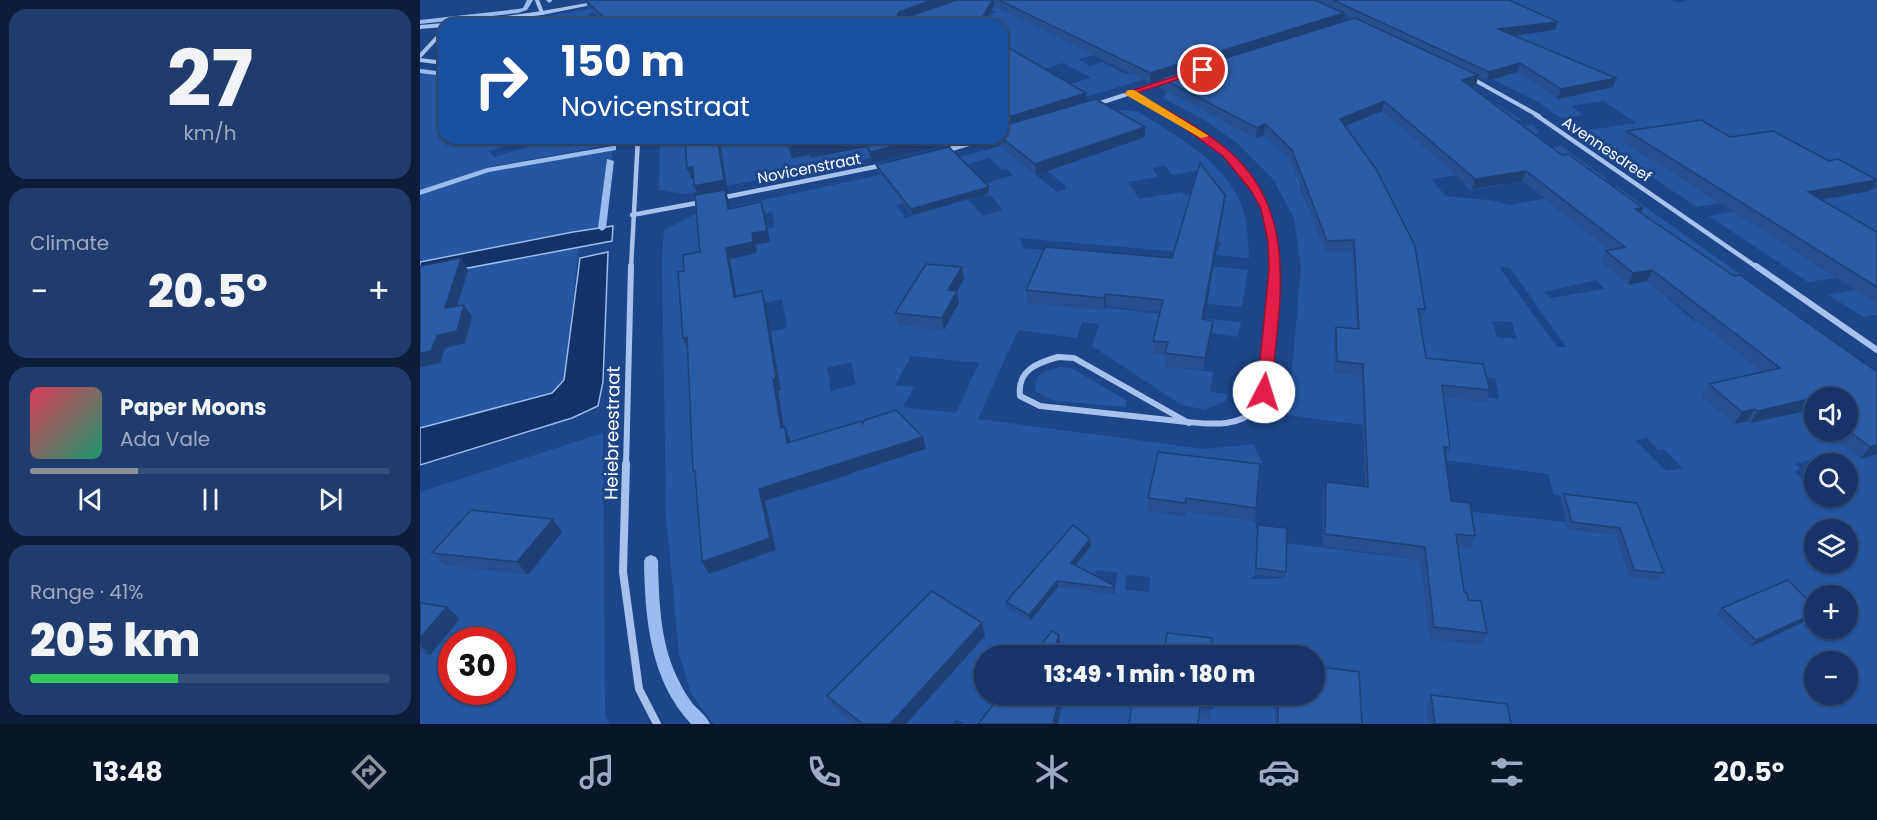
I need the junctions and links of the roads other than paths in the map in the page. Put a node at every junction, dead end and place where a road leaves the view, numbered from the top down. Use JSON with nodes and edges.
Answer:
{"nodes":[{"id":1,"x":537,"y":0,"type":"edge"},
{"id":2,"x":613,"y":0,"type":"edge"},
{"id":3,"x":542,"y":13,"type":"junction"},
{"id":4,"x":501,"y":18,"type":"edge"},
{"id":5,"x":438,"y":26,"type":"edge"},
{"id":6,"x":420,"y":27,"type":"edge"},
{"id":7,"x":438,"y":37,"type":"edge"},
{"id":8,"x":420,"y":58,"type":"edge"},
{"id":9,"x":438,"y":62,"type":"edge"},
{"id":10,"x":1465,"y":75,"type":"edge"},
{"id":11,"x":1170,"y":80,"type":"edge"},
{"id":12,"x":1129,"y":93,"type":"junction"},
{"id":13,"x":1084,"y":108,"type":"edge"},
{"id":14,"x":638,"y":144,"type":"edge"},
{"id":15,"x":967,"y":144,"type":"edge"},
{"id":16,"x":935,"y":153,"type":"edge"},
{"id":17,"x":894,"y":163,"type":"edge"},
{"id":18,"x":632,"y":215,"type":"junction"},
{"id":19,"x":1877,"y":350,"type":"edge"},
{"id":20,"x":1188,"y":423,"type":"junction"},
{"id":21,"x":657,"y":724,"type":"edge"}],
"edges":[{"from":1,"to":3,"type":"street"},
{"from":2,"to":3,"type":"street"},
{"from":3,"to":4,"type":"street"},
{"from":5,"to":6,"type":"street"},
{"from":7,"to":8,"type":"street"},
{"from":8,"to":9,"type":"street"},
{"from":10,"to":19,"type":"street","name":"Avennesdreef"},
{"from":11,"to":12,"type":"street"},
{"from":12,"to":13,"type":"street"},
{"from":12,"to":20,"type":"street"},
{"from":14,"to":18,"type":"street","name":"Heiebreestraat"},
{"from":15,"to":16,"type":"street"},
{"from":17,"to":18,"type":"street","name":"Novicenstraat"},
{"from":18,"to":21,"type":"street","name":"Heiebreestraat"},
{"from":20,"to":20,"type":"street"}]}
